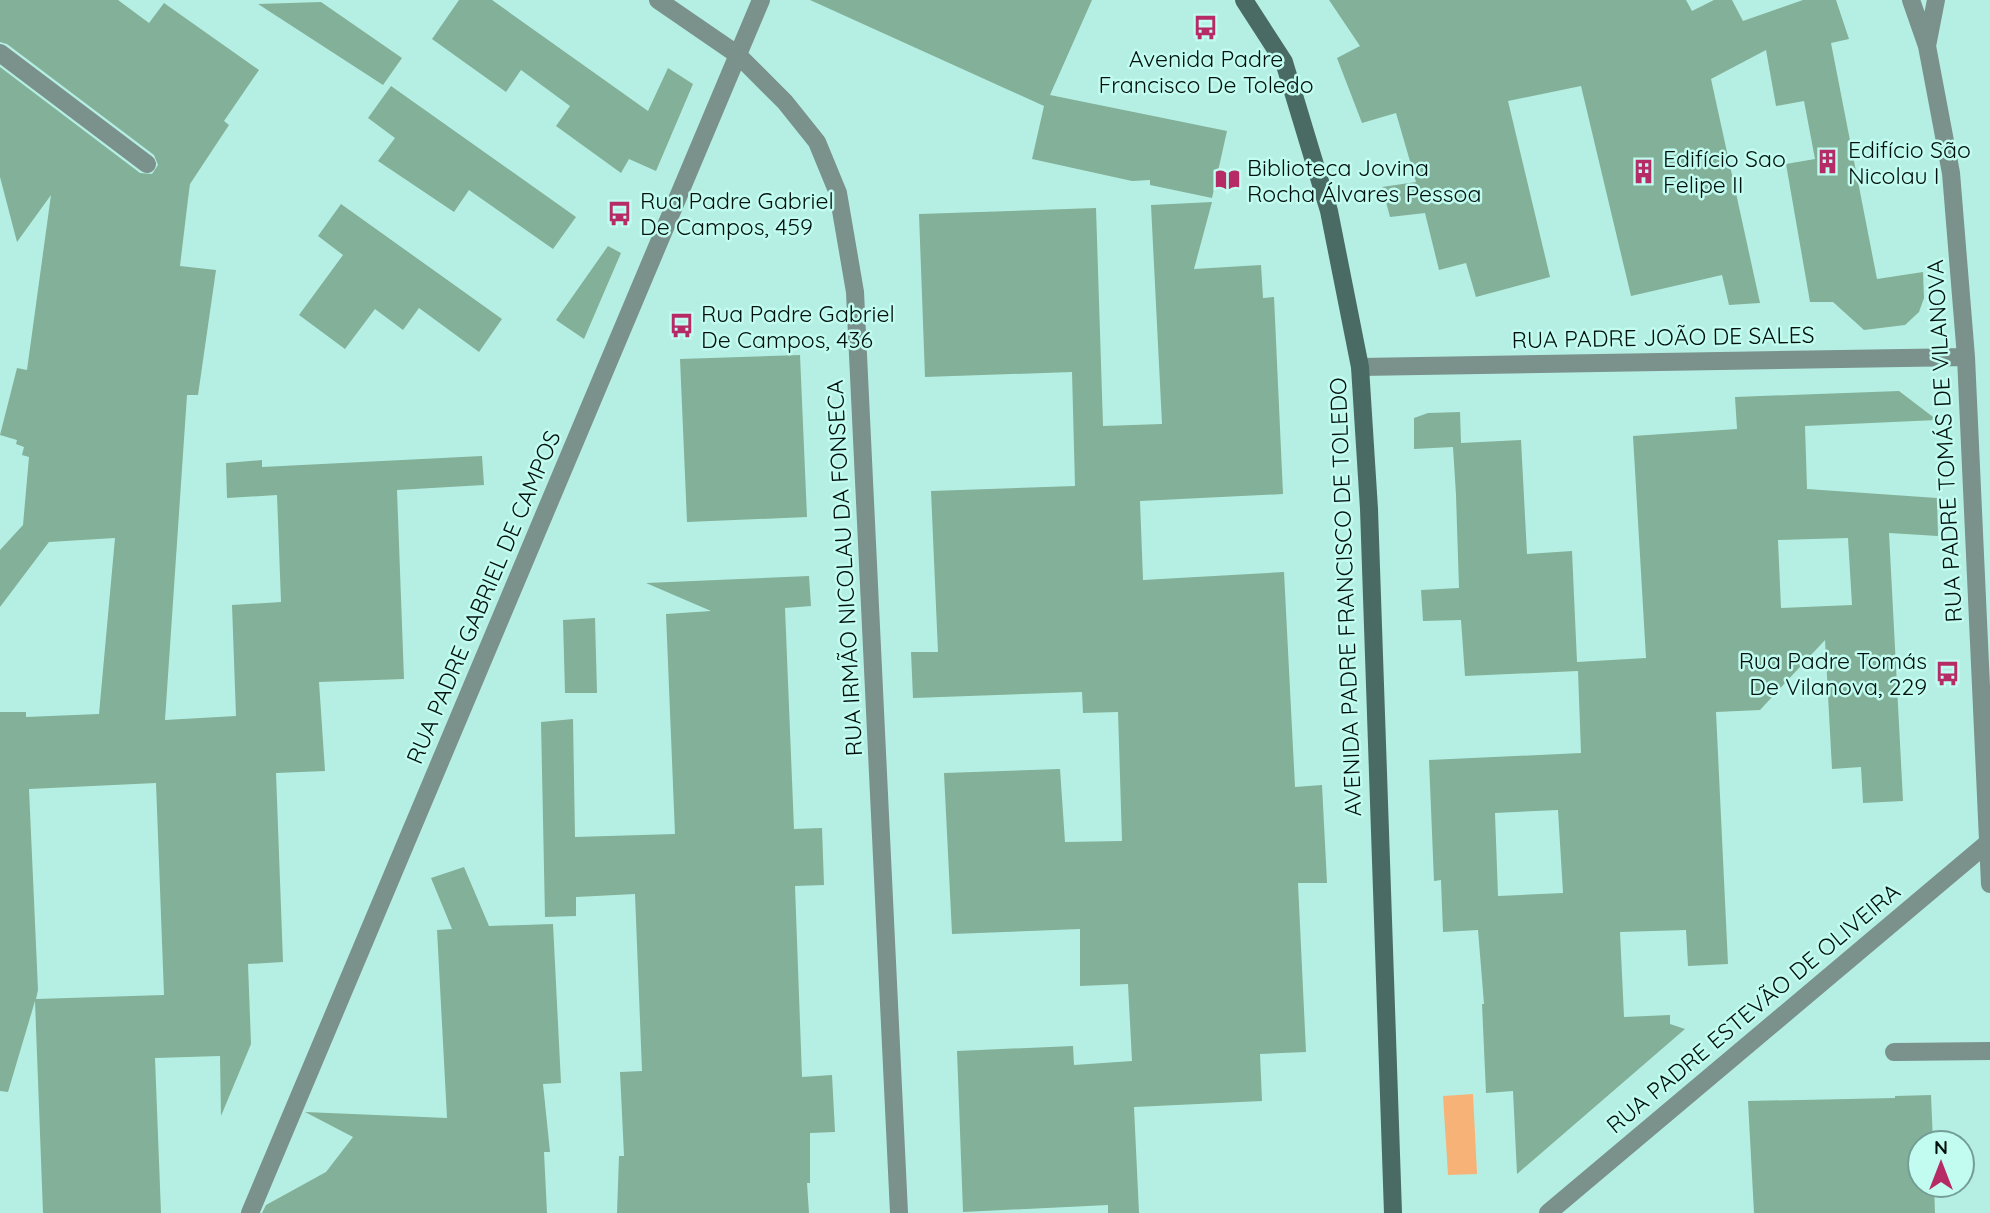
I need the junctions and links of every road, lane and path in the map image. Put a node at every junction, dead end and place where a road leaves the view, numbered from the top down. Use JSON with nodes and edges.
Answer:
{"nodes":[{"id":1,"x":657,"y":0,"type":"edge"},
{"id":2,"x":761,"y":0,"type":"edge"},
{"id":3,"x":1244,"y":0,"type":"edge"},
{"id":4,"x":1911,"y":0,"type":"edge"},
{"id":5,"x":1936,"y":0,"type":"edge"},
{"id":6,"x":1927,"y":46,"type":"junction"},
{"id":7,"x":0,"y":53,"type":"edge"},
{"id":8,"x":738,"y":55,"type":"junction"},
{"id":9,"x":147,"y":164,"type":"dead end"},
{"id":10,"x":1966,"y":357,"type":"junction"},
{"id":11,"x":1360,"y":367,"type":"junction"},
{"id":12,"x":1989,"y":841,"type":"edge"},
{"id":13,"x":1990,"y":884,"type":"edge"},
{"id":14,"x":1990,"y":1051,"type":"edge"},
{"id":15,"x":1894,"y":1052,"type":"dead end"},
{"id":16,"x":250,"y":1213,"type":"edge"},
{"id":17,"x":899,"y":1213,"type":"edge"},
{"id":18,"x":1393,"y":1213,"type":"edge"},
{"id":19,"x":1548,"y":1213,"type":"edge"}],
"edges":[{"from":1,"to":8,"type":"street","name":"RUA IRMÃO NICOLAU DA FONSECA"},
{"from":2,"to":8,"type":"street","name":"RUA PADRE GABRIEL DE CAMPOS"},
{"from":3,"to":11,"type":"street","name":"AVENIDA PADRE FRANCISCO DE TOLEDO"},
{"from":4,"to":6,"type":"street","name":"RUA PADRE TOMÁS DE VILANOVA"},
{"from":5,"to":6,"type":"street"},
{"from":6,"to":10,"type":"street","name":"RUA PADRE TOMÁS DE VILANOVA"},
{"from":7,"to":9,"type":"street"},
{"from":8,"to":16,"type":"street","name":"RUA PADRE GABRIEL DE CAMPOS"},
{"from":8,"to":17,"type":"street","name":"RUA IRMÃO NICOLAU DA FONSECA"},
{"from":10,"to":11,"type":"street","name":"RUA PADRE JOÃO DE SALES"},
{"from":10,"to":12,"type":"street","name":"RUA PADRE TOMÁS DE VILANOVA"},
{"from":11,"to":18,"type":"street","name":"AVENIDA PADRE FRANCISCO DE TOLEDO"},
{"from":12,"to":13,"type":"street","name":"RUA PADRE TOMÁS DE VILANOVA"},
{"from":12,"to":19,"type":"street","name":"RUA PADRE ESTEVÃO DE OLIVEIRA"},
{"from":14,"to":15,"type":"street"}]}
